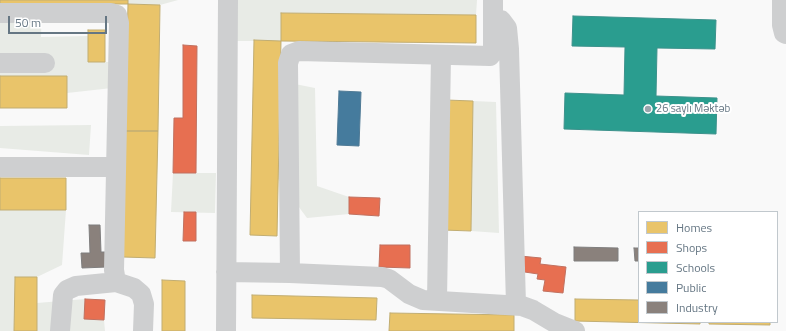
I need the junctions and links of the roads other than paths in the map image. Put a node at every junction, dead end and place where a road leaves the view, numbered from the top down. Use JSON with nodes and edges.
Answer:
{"nodes":[{"id":1,"x":228,"y":0,"type":"edge"},
{"id":2,"x":782,"y":0,"type":"edge"},
{"id":3,"x":493,"y":9,"type":"edge"},
{"id":4,"x":0,"y":14,"type":"edge"},
{"id":5,"x":786,"y":34,"type":"edge"},
{"id":6,"x":441,"y":55,"type":"junction"},
{"id":7,"x":0,"y":63,"type":"edge"},
{"id":8,"x":45,"y":63,"type":"dead end"},
{"id":9,"x":0,"y":167,"type":"edge"},
{"id":10,"x":115,"y":167,"type":"junction"},
{"id":11,"x":226,"y":272,"type":"junction"},
{"id":12,"x":290,"y":273,"type":"junction"},
{"id":13,"x":116,"y":282,"type":"junction"},
{"id":14,"x":438,"y":300,"type":"junction"},
{"id":15,"x":516,"y":304,"type":"junction"},
{"id":16,"x":60,"y":331,"type":"edge"},
{"id":17,"x":143,"y":331,"type":"edge"},
{"id":18,"x":226,"y":331,"type":"edge"},
{"id":19,"x":575,"y":331,"type":"edge"}],
"edges":[{"from":1,"to":11,"type":"street"},
{"from":2,"to":5,"type":"street"},
{"from":3,"to":6,"type":"street"},
{"from":3,"to":15,"type":"street"},
{"from":4,"to":10,"type":"street"},
{"from":6,"to":12,"type":"street"},
{"from":6,"to":14,"type":"street"},
{"from":7,"to":8,"type":"street"},
{"from":9,"to":10,"type":"street"},
{"from":10,"to":13,"type":"street"},
{"from":11,"to":12,"type":"street"},
{"from":11,"to":18,"type":"street"},
{"from":12,"to":14,"type":"street"},
{"from":13,"to":16,"type":"street"},
{"from":13,"to":17,"type":"street"},
{"from":14,"to":15,"type":"street"},
{"from":15,"to":19,"type":"street"}]}
